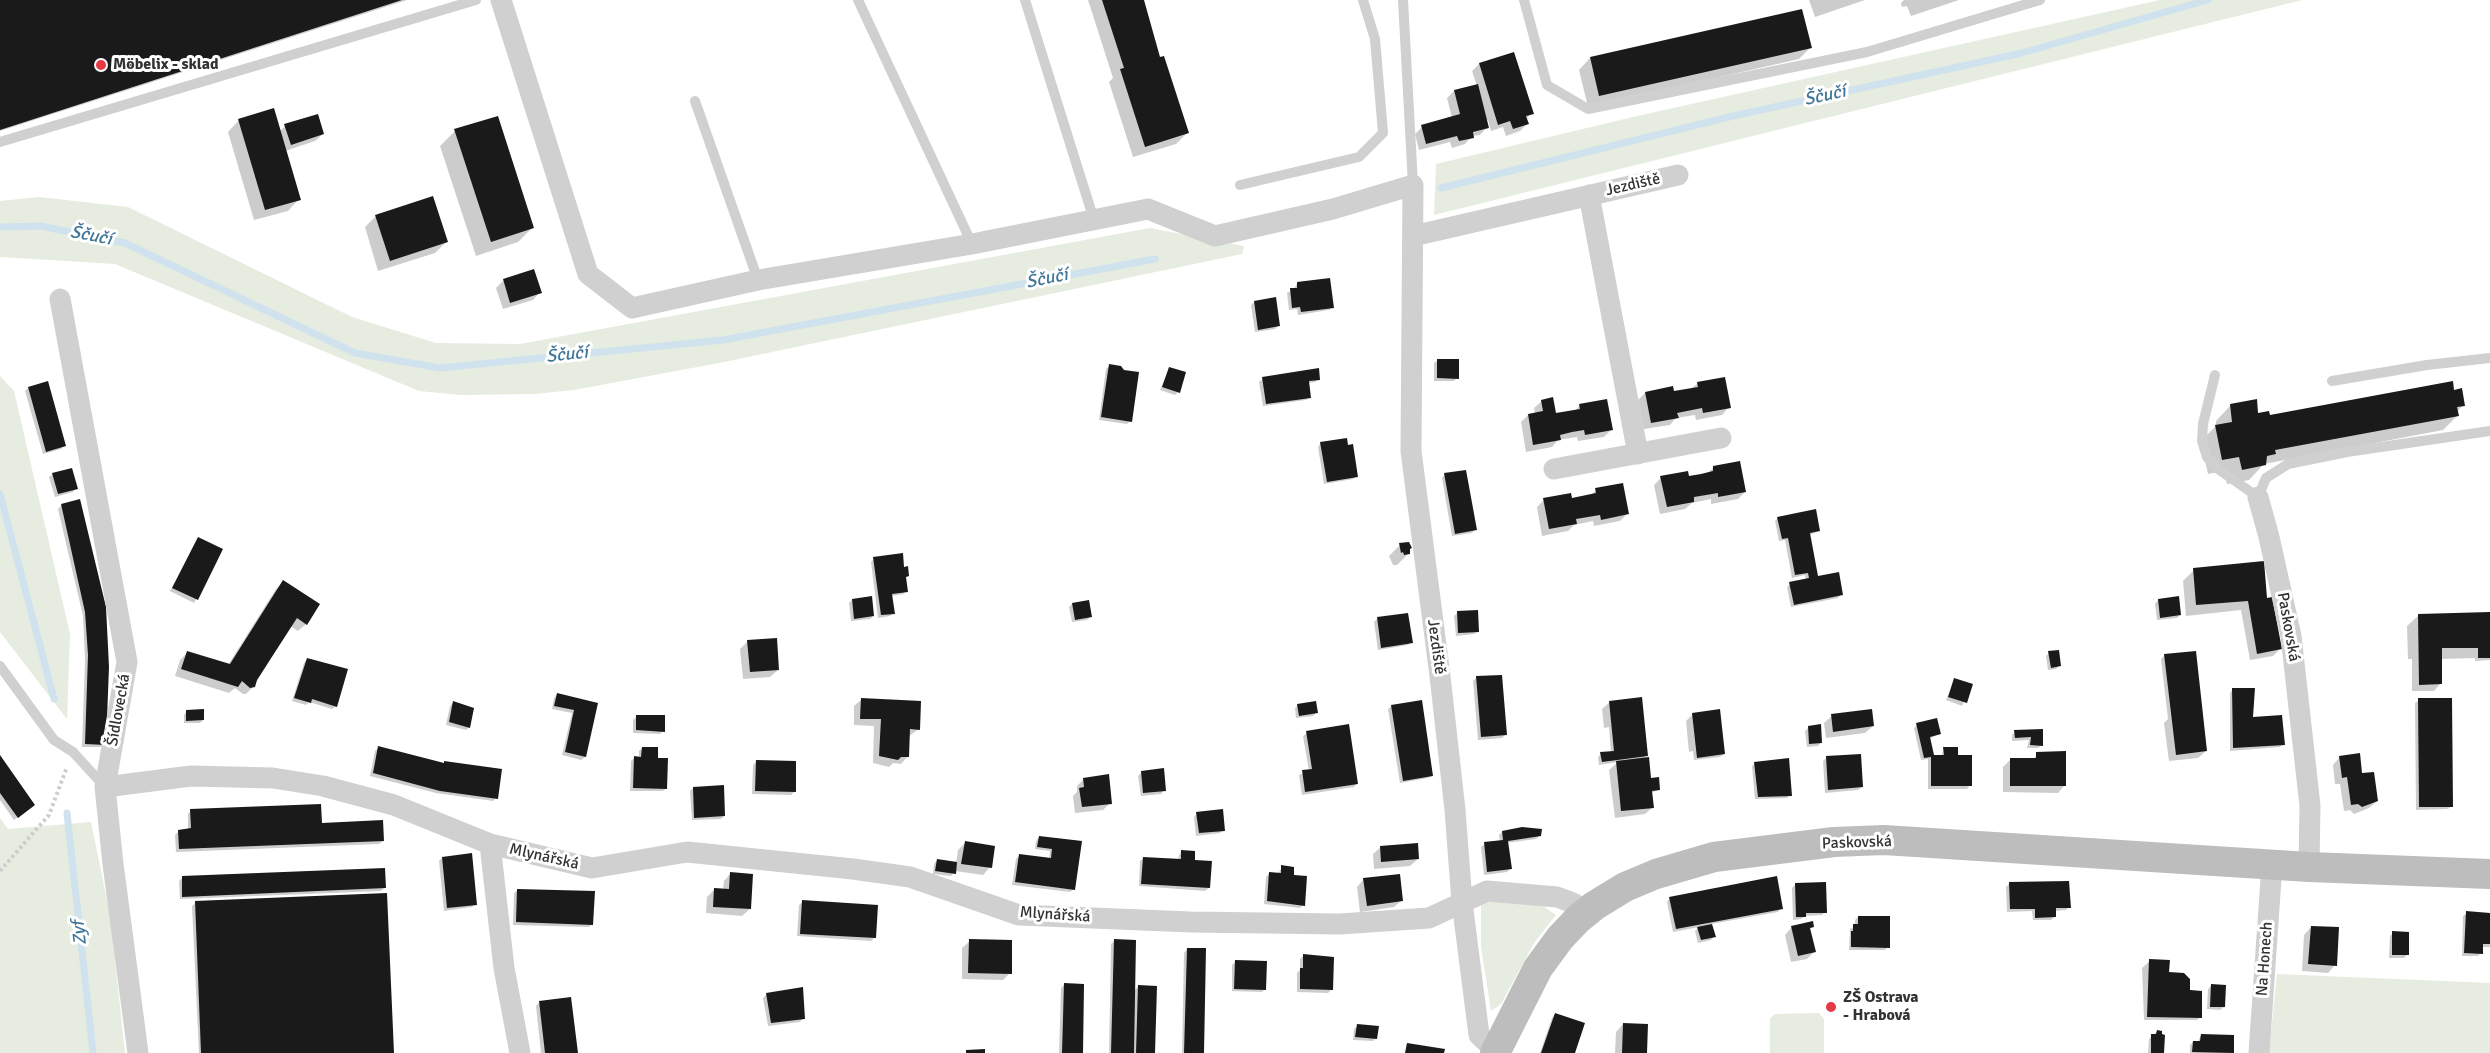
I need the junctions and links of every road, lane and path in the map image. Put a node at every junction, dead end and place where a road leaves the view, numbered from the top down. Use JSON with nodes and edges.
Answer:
{"nodes":[{"id":1,"x":476,"y":0,"type":"edge"},
{"id":2,"x":501,"y":0,"type":"edge"},
{"id":3,"x":858,"y":0,"type":"edge"},
{"id":4,"x":1025,"y":0,"type":"edge"},
{"id":5,"x":1363,"y":0,"type":"edge"},
{"id":6,"x":1403,"y":0,"type":"edge"},
{"id":7,"x":1524,"y":0,"type":"edge"},
{"id":8,"x":2040,"y":0,"type":"edge"},
{"id":9,"x":695,"y":102,"type":"dead end"},
{"id":10,"x":0,"y":142,"type":"edge"},
{"id":11,"x":1677,"y":175,"type":"dead end"},
{"id":12,"x":1240,"y":185,"type":"dead end"},
{"id":13,"x":1413,"y":185,"type":"junction"},
{"id":14,"x":1589,"y":195,"type":"junction"},
{"id":15,"x":1094,"y":220,"type":"junction"},
{"id":16,"x":1413,"y":236,"type":"junction"},
{"id":17,"x":972,"y":244,"type":"junction"},
{"id":18,"x":758,"y":280,"type":"junction"},
{"id":19,"x":60,"y":300,"type":"dead end"},
{"id":20,"x":2490,"y":358,"type":"edge"},
{"id":21,"x":2215,"y":375,"type":"dead end"},
{"id":22,"x":2332,"y":381,"type":"dead end"},
{"id":23,"x":2490,"y":431,"type":"edge"},
{"id":24,"x":1721,"y":438,"type":"dead end"},
{"id":25,"x":1638,"y":453,"type":"junction"},
{"id":26,"x":1554,"y":469,"type":"dead end"},
{"id":27,"x":2258,"y":497,"type":"junction"},
{"id":28,"x":0,"y":666,"type":"edge"},
{"id":29,"x":73,"y":752,"type":"junction"},
{"id":30,"x":105,"y":787,"type":"junction"},
{"id":31,"x":490,"y":844,"type":"junction"},
{"id":32,"x":2272,"y":864,"type":"junction"},
{"id":33,"x":2309,"y":867,"type":"junction"},
{"id":34,"x":0,"y":871,"type":"edge"},
{"id":35,"x":2490,"y":874,"type":"edge"},
{"id":36,"x":1462,"y":902,"type":"junction"},
{"id":37,"x":1586,"y":912,"type":"junction"},
{"id":38,"x":1496,"y":1052,"type":"edge"},
{"id":39,"x":138,"y":1053,"type":"edge"},
{"id":40,"x":520,"y":1053,"type":"edge"},
{"id":41,"x":2259,"y":1053,"type":"edge"}],
"edges":[{"from":1,"to":10,"type":"lane"},
{"from":2,"to":18,"type":"street"},
{"from":3,"to":17,"type":"lane"},
{"from":4,"to":15,"type":"lane"},
{"from":5,"to":12,"type":"lane"},
{"from":6,"to":13,"type":"lane"},
{"from":7,"to":8,"type":"lane"},
{"from":9,"to":18,"type":"lane"},
{"from":11,"to":14,"type":"street","name":"Jezdiště"},
{"from":13,"to":15,"type":"street"},
{"from":13,"to":16,"type":"street","name":"Jezdiště"},
{"from":14,"to":16,"type":"street","name":"Jezdiště"},
{"from":14,"to":25,"type":"street","name":"Jezdiště"},
{"from":15,"to":17,"type":"street"},
{"from":16,"to":36,"type":"street","name":"Jezdiště"},
{"from":17,"to":18,"type":"street"},
{"from":19,"to":30,"type":"street","name":"Šídlovecká"},
{"from":20,"to":22,"type":"lane"},
{"from":21,"to":27,"type":"lane"},
{"from":23,"to":27,"type":"lane"},
{"from":24,"to":25,"type":"street"},
{"from":25,"to":26,"type":"street"},
{"from":27,"to":33,"type":"street","name":"Paskovská"},
{"from":28,"to":29,"type":"lane"},
{"from":29,"to":30,"type":"lane"},
{"from":29,"to":34,"type":"path"},
{"from":30,"to":31,"type":"street","name":"Mlynářská"},
{"from":30,"to":39,"type":"street","name":"Šídlovecká"},
{"from":31,"to":36,"type":"street","name":"Mlynářská"},
{"from":31,"to":40,"type":"street","name":"Mlynářská"},
{"from":32,"to":33,"type":"main road","name":"Paskovská"},
{"from":32,"to":37,"type":"main road","name":"Paskovská"},
{"from":32,"to":41,"type":"street","name":"Na Honech"},
{"from":33,"to":35,"type":"main road","name":"Paskovská"},
{"from":36,"to":37,"type":"street","name":"Mlynářská"},
{"from":36,"to":38,"type":"street","name":"Jezdiště"},
{"from":37,"to":38,"type":"main road","name":"Paskovská"}]}
